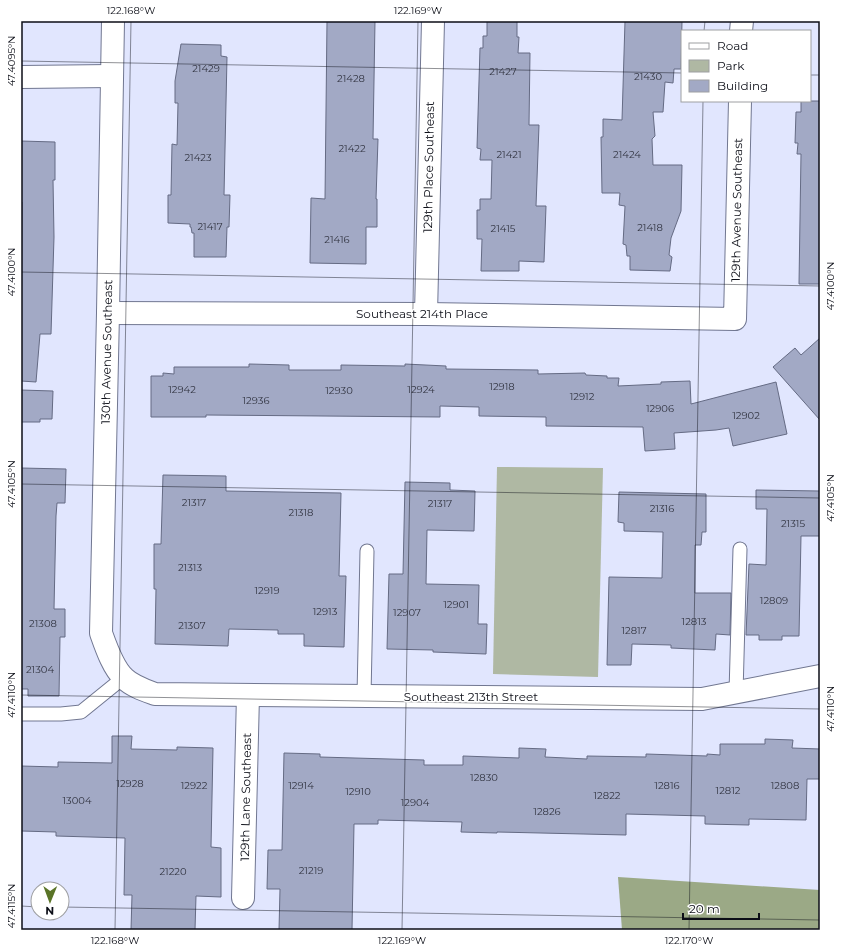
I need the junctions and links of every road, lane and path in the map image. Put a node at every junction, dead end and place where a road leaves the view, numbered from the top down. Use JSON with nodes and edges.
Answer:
{"nodes":[{"id":1,"x":113,"y":21,"type":"edge"},
{"id":2,"x":433,"y":21,"type":"edge"},
{"id":3,"x":112,"y":76,"type":"junction"},
{"id":4,"x":21,"y":77,"type":"edge"},
{"id":5,"x":740,"y":102,"type":"edge"},
{"id":6,"x":108,"y":313,"type":"junction"},
{"id":7,"x":426,"y":314,"type":"junction"},
{"id":8,"x":735,"y":319,"type":"joint"},
{"id":9,"x":740,"y":549,"type":"dead end"},
{"id":10,"x":366,"y":551,"type":"dead end"},
{"id":11,"x":820,"y":676,"type":"edge"},
{"id":12,"x":123,"y":678,"type":"junction"},
{"id":13,"x":736,"y":693,"type":"junction"},
{"id":14,"x":248,"y":695,"type":"junction"},
{"id":15,"x":364,"y":696,"type":"junction"},
{"id":16,"x":21,"y":714,"type":"edge"},
{"id":17,"x":243,"y":898,"type":"dead end"}],
"edges":[{"from":1,"to":3,"type":"street","name":"130th Avenue Southeast"},
{"from":2,"to":7,"type":"street","name":"129th Place Southeast"},
{"from":3,"to":4,"type":"street"},
{"from":3,"to":6,"type":"street","name":"130th Avenue Southeast"},
{"from":5,"to":8,"type":"street","name":"129th Avenue Southeast"},
{"from":6,"to":7,"type":"street","name":"Southeast 214th Place"},
{"from":6,"to":12,"type":"street","name":"130th Avenue Southeast"},
{"from":7,"to":8,"type":"street","name":"Southeast 214th Place"},
{"from":9,"to":13,"type":"lane"},
{"from":10,"to":15,"type":"lane"},
{"from":11,"to":13,"type":"street","name":"Southeast 213th Street"},
{"from":12,"to":14,"type":"street","name":"Southeast 213th Street"},
{"from":12,"to":16,"type":"lane"},
{"from":13,"to":15,"type":"street","name":"Southeast 213th Street"},
{"from":14,"to":15,"type":"street","name":"Southeast 213th Street"},
{"from":14,"to":17,"type":"street","name":"129th Lane Southeast"}]}
